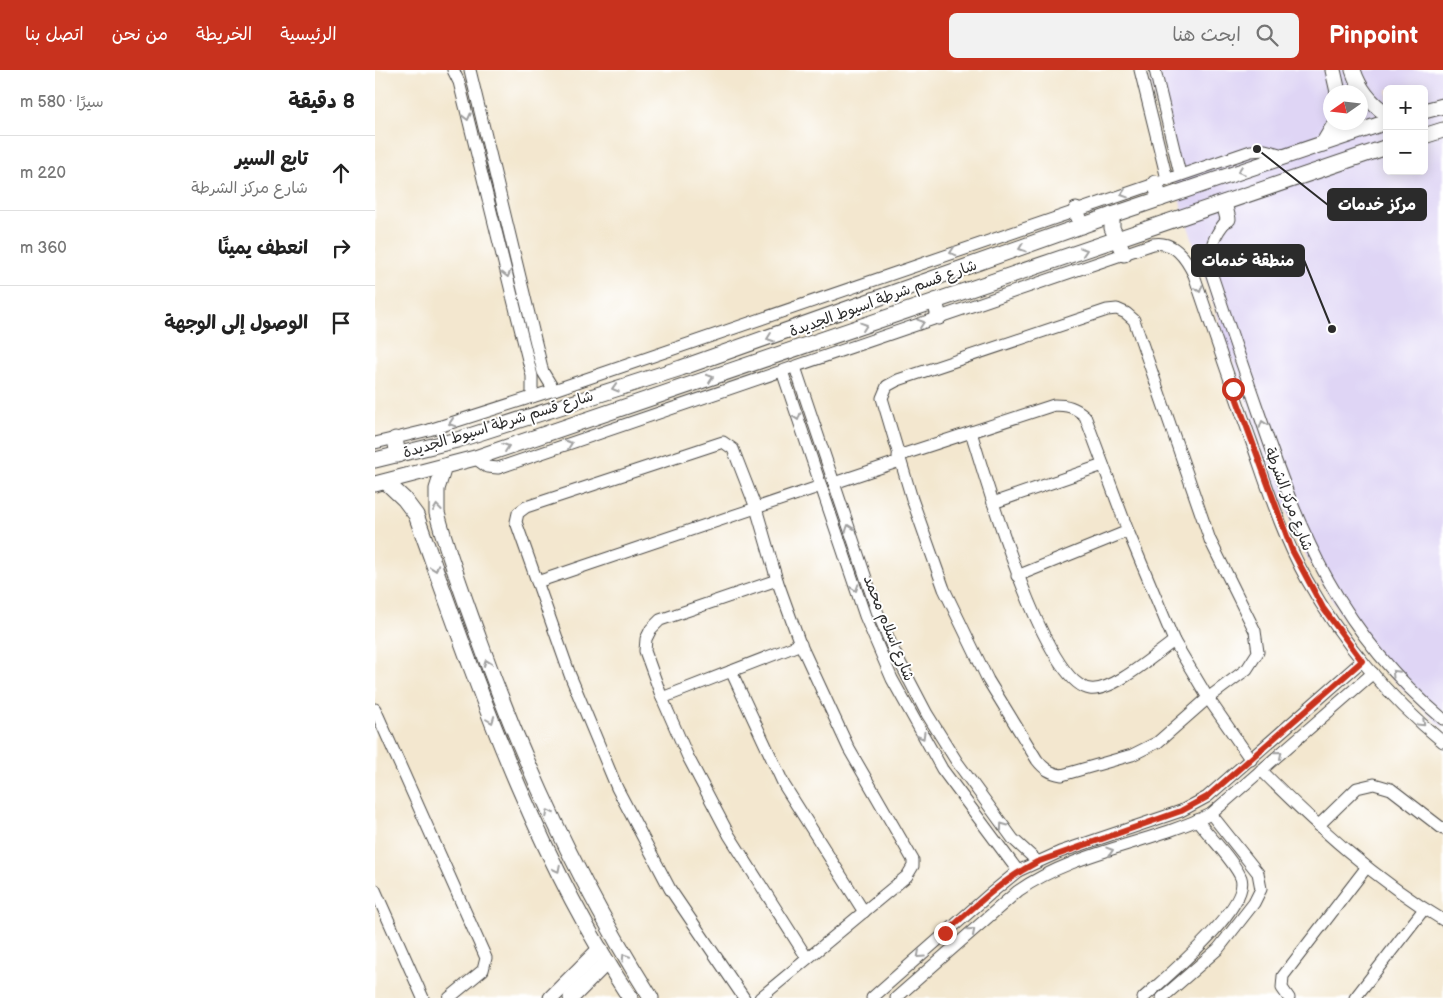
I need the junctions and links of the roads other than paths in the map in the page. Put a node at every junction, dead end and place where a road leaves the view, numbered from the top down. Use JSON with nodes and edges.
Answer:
{"nodes":[{"id":1,"x":453,"y":70,"type":"edge"},
{"id":2,"x":470,"y":70,"type":"edge"},
{"id":3,"x":1140,"y":70,"type":"edge"},
{"id":4,"x":1155,"y":70,"type":"edge"},
{"id":5,"x":1333,"y":70,"type":"edge"},
{"id":6,"x":1353,"y":70,"type":"edge"},
{"id":7,"x":1336,"y":85,"type":"edge"},
{"id":8,"x":1443,"y":106,"type":"edge"},
{"id":9,"x":1428,"y":110,"type":"edge"},
{"id":10,"x":1383,"y":111,"type":"edge"},
{"id":11,"x":1383,"y":123,"type":"edge"},
{"id":12,"x":1331,"y":130,"type":"edge"},
{"id":13,"x":1443,"y":130,"type":"edge"},
{"id":14,"x":1428,"y":135,"type":"edge"},
{"id":15,"x":1323,"y":144,"type":"junction"},
{"id":16,"x":1383,"y":148,"type":"edge"},
{"id":17,"x":1287,"y":156,"type":"junction"},
{"id":18,"x":1179,"y":174,"type":"junction"},
{"id":19,"x":1161,"y":181,"type":"junction"},
{"id":20,"x":1160,"y":199,"type":"junction"},
{"id":21,"x":1224,"y":203,"type":"junction"},
{"id":22,"x":1077,"y":210,"type":"junction"},
{"id":23,"x":1112,"y":215,"type":"junction"},
{"id":24,"x":1228,"y":219,"type":"joint"},
{"id":25,"x":1082,"y":226,"type":"junction"},
{"id":26,"x":1047,"y":239,"type":"junction"},
{"id":27,"x":1119,"y":239,"type":"junction"},
{"id":28,"x":1124,"y":254,"type":"junction"},
{"id":29,"x":1053,"y":261,"type":"junction"},
{"id":30,"x":935,"y":301,"type":"junction"},
{"id":31,"x":939,"y":317,"type":"junction"},
{"id":32,"x":795,"y":367,"type":"junction"},
{"id":33,"x":681,"y":368,"type":"junction"},
{"id":34,"x":782,"y":371,"type":"junction"},
{"id":35,"x":688,"y":386,"type":"junction"},
{"id":36,"x":554,"y":390,"type":"junction"},
{"id":37,"x":532,"y":397,"type":"junction"},
{"id":38,"x":971,"y":432,"type":"junction"},
{"id":39,"x":395,"y":439,"type":"junction"},
{"id":40,"x":375,"y":443,"type":"edge"},
{"id":41,"x":399,"y":455,"type":"junction"},
{"id":42,"x":475,"y":458,"type":"junction"},
{"id":43,"x":899,"y":458,"type":"junction"},
{"id":44,"x":375,"y":460,"type":"edge"},
{"id":45,"x":1103,"y":466,"type":"junction"},
{"id":46,"x":444,"y":467,"type":"junction"},
{"id":47,"x":380,"y":483,"type":"edge"},
{"id":48,"x":834,"y":483,"type":"junction"},
{"id":49,"x":821,"y":486,"type":"junction"},
{"id":50,"x":993,"y":503,"type":"junction"},
{"id":51,"x":756,"y":508,"type":"junction"},
{"id":52,"x":1128,"y":531,"type":"junction"},
{"id":53,"x":857,"y":550,"type":"junction"},
{"id":54,"x":844,"y":555,"type":"junction"},
{"id":55,"x":1017,"y":576,"type":"junction"},
{"id":56,"x":777,"y":580,"type":"junction"},
{"id":57,"x":537,"y":582,"type":"junction"},
{"id":58,"x":1174,"y":641,"type":"junction"},
{"id":59,"x":801,"y":644,"type":"junction"},
{"id":60,"x":1362,"y":661,"type":"junction"},
{"id":61,"x":731,"y":671,"type":"junction"},
{"id":62,"x":1373,"y":673,"type":"junction"},
{"id":63,"x":1409,"y":687,"type":"junction"},
{"id":64,"x":662,"y":698,"type":"junction"},
{"id":65,"x":1208,"y":698,"type":"junction"},
{"id":66,"x":1398,"y":700,"type":"junction"},
{"id":67,"x":375,"y":709,"type":"edge"},
{"id":68,"x":1443,"y":719,"type":"edge"},
{"id":69,"x":1443,"y":742,"type":"edge"},
{"id":70,"x":1251,"y":760,"type":"junction"},
{"id":71,"x":1261,"y":770,"type":"junction"},
{"id":72,"x":1219,"y":788,"type":"junction"},
{"id":73,"x":1228,"y":799,"type":"junction"},
{"id":74,"x":1211,"y":814,"type":"junction"},
{"id":75,"x":1197,"y":820,"type":"junction"},
{"id":76,"x":1318,"y":826,"type":"junction"},
{"id":77,"x":1443,"y":829,"type":"edge"},
{"id":78,"x":1060,"y":852,"type":"junction"},
{"id":79,"x":1037,"y":862,"type":"junction"},
{"id":80,"x":1064,"y":866,"type":"junction"},
{"id":81,"x":1366,"y":868,"type":"junction"},
{"id":82,"x":1019,"y":871,"type":"junction"},
{"id":83,"x":375,"y":890,"type":"edge"},
{"id":84,"x":589,"y":892,"type":"junction"},
{"id":85,"x":573,"y":901,"type":"junction"},
{"id":86,"x":1424,"y":909,"type":"junction"},
{"id":87,"x":863,"y":912,"type":"junction"},
{"id":88,"x":1443,"y":920,"type":"edge"},
{"id":89,"x":603,"y":956,"type":"junction"},
{"id":90,"x":807,"y":958,"type":"junction"},
{"id":91,"x":1172,"y":972,"type":"junction"},
{"id":92,"x":1178,"y":989,"type":"edge"},
{"id":93,"x":423,"y":998,"type":"edge"},
{"id":94,"x":449,"y":998,"type":"edge"},
{"id":95,"x":551,"y":998,"type":"edge"},
{"id":96,"x":571,"y":998,"type":"edge"},
{"id":97,"x":630,"y":998,"type":"edge"},
{"id":98,"x":651,"y":998,"type":"edge"},
{"id":99,"x":744,"y":998,"type":"edge"},
{"id":100,"x":760,"y":998,"type":"edge"},
{"id":101,"x":872,"y":998,"type":"edge"},
{"id":102,"x":896,"y":998,"type":"edge"},
{"id":103,"x":1143,"y":998,"type":"edge"},
{"id":104,"x":1162,"y":998,"type":"edge"},
{"id":105,"x":1289,"y":998,"type":"edge"},
{"id":106,"x":1355,"y":998,"type":"edge"}],
"edges":[{"from":1,"to":37,"type":"street","one_way":true},
{"from":2,"to":36,"type":"street"},
{"from":3,"to":19,"type":"street"},
{"from":4,"to":18,"type":"street"},
{"from":5,"to":7,"type":"main road"},
{"from":6,"to":10,"type":"main road"},
{"from":8,"to":9,"type":"main road"},
{"from":11,"to":15,"type":"main road","name":"شارع قسم شرطة اسيوط الجديدة"},
{"from":12,"to":15,"type":"main road"},
{"from":13,"to":14,"type":"main road"},
{"from":15,"to":17,"type":"main road","name":"شارع قسم شرطة اسيوط الجديدة"},
{"from":16,"to":21,"type":"main road","name":"شارع قسم شرطة اسيوط الجديدة"},
{"from":17,"to":18,"type":"street"},
{"from":17,"to":20,"type":"main road","name":"شارع قسم شرطة اسيوط الجديدة","one_way":true},
{"from":18,"to":19,"type":"street"},
{"from":19,"to":20,"type":"main road"},
{"from":19,"to":22,"type":"street","one_way":true},
{"from":20,"to":23,"type":"main road","name":"شارع قسم شرطة اسيوط الجديدة"},
{"from":21,"to":24,"type":"main road"},
{"from":21,"to":27,"type":"main road","name":"شارع قسم شرطة اسيوط الجديدة"},
{"from":22,"to":25,"type":"main road"},
{"from":22,"to":36,"type":"street","one_way":true},
{"from":23,"to":25,"type":"main road","name":"شارع قسم شرطة اسيوط الجديدة"},
{"from":23,"to":27,"type":"main road"},
{"from":63,"to":24,"type":"street","name":"شارع مركز الشرطة","one_way":true},
{"from":25,"to":26,"type":"main road","name":"شارع قسم شرطة اسيوط الجديدة"},
{"from":26,"to":29,"type":"main road"},
{"from":26,"to":33,"type":"main road","name":"شارع قسم شرطة اسيوط الجديدة","one_way":true},
{"from":27,"to":28,"type":"main road"},
{"from":29,"to":27,"type":"main road","name":"شارع قسم شرطة اسيوط الجديدة","one_way":true},
{"from":28,"to":31,"type":"street"},
{"from":28,"to":60,"type":"street","name":"شارع مركز الشرطة","one_way":true},
{"from":29,"to":30,"type":"main road","name":"شارع قسم شرطة اسيوط الجديدة"},
{"from":30,"to":31,"type":"main road"},
{"from":35,"to":30,"type":"main road","name":"شارع قسم شرطة اسيوط الجديدة","one_way":true},
{"from":32,"to":31,"type":"street","one_way":true},
{"from":32,"to":34,"type":"street"},
{"from":32,"to":48,"type":"street","name":"شارع اسلام محمد"},
{"from":33,"to":35,"type":"main road"},
{"from":33,"to":41,"type":"main road","name":"شارع قسم شرطة اسيوط الجديدة","one_way":true},
{"from":42,"to":34,"type":"street","one_way":true},
{"from":34,"to":49,"type":"street","name":"شارع اسلام محمد","one_way":true},
{"from":42,"to":35,"type":"main road","name":"شارع قسم شرطة اسيوط الجديدة","one_way":true},
{"from":36,"to":37,"type":"street"},
{"from":37,"to":39,"type":"street","one_way":true},
{"from":38,"to":43,"type":"street"},
{"from":38,"to":45,"type":"street"},
{"from":38,"to":50,"type":"street"},
{"from":39,"to":40,"type":"street"},
{"from":39,"to":41,"type":"main road"},
{"from":41,"to":44,"type":"main road","name":"شارع قسم شرطة اسيوط الجديدة"},
{"from":42,"to":46,"type":"main road","name":"شارع قسم شرطة اسيوط الجديدة"},
{"from":43,"to":48,"type":"street"},
{"from":43,"to":65,"type":"street"},
{"from":43,"to":65,"type":"street"},
{"from":45,"to":50,"type":"street"},
{"from":45,"to":52,"type":"street"},
{"from":46,"to":47,"type":"main road","name":"شارع قسم شرطة اسيوط الجديدة"},
{"from":84,"to":46,"type":"main road","one_way":true},
{"from":47,"to":85,"type":"main road","one_way":true},
{"from":53,"to":48,"type":"street","name":"شارع اسلام محمد","one_way":true},
{"from":49,"to":51,"type":"street"},
{"from":49,"to":54,"type":"street","name":"شارع اسلام محمد"},
{"from":50,"to":55,"type":"street"},
{"from":51,"to":56,"type":"street"},
{"from":51,"to":57,"type":"street"},
{"from":51,"to":57,"type":"street"},
{"from":52,"to":55,"type":"street"},
{"from":52,"to":58,"type":"street"},
{"from":53,"to":54,"type":"street"},
{"from":79,"to":53,"type":"street","name":"شارع اسلام محمد","one_way":true},
{"from":54,"to":82,"type":"street","name":"شارع اسلام محمد","one_way":true},
{"from":55,"to":58,"type":"street"},
{"from":56,"to":59,"type":"street"},
{"from":56,"to":64,"type":"street"},
{"from":57,"to":99,"type":"street"},
{"from":58,"to":65,"type":"street"},
{"from":59,"to":61,"type":"street"},
{"from":59,"to":87,"type":"street"},
{"from":60,"to":62,"type":"street","name":"شارع مركز الشرطة"},
{"from":60,"to":70,"type":"street"},
{"from":61,"to":64,"type":"street"},
{"from":61,"to":87,"type":"street"},
{"from":62,"to":66,"type":"street","name":"شارع مركز الشرطة"},
{"from":71,"to":62,"type":"street","one_way":true},
{"from":63,"to":66,"type":"street"},
{"from":63,"to":68,"type":"street","name":"شارع مركز الشرطة"},
{"from":64,"to":90,"type":"street"},
{"from":65,"to":70,"type":"street"},
{"from":66,"to":69,"type":"street","name":"شارع مركز الشرطة","one_way":true},
{"from":67,"to":94,"type":"street"},
{"from":70,"to":72,"type":"street"},
{"from":71,"to":73,"type":"street"},
{"from":71,"to":76,"type":"street"},
{"from":72,"to":73,"type":"street"},
{"from":72,"to":78,"type":"street"},
{"from":73,"to":74,"type":"street"},
{"from":74,"to":75,"type":"street"},
{"from":74,"to":92,"type":"street"},
{"from":80,"to":75,"type":"street","one_way":true},
{"from":75,"to":91,"type":"street"},
{"from":76,"to":77,"type":"street"},
{"from":76,"to":81,"type":"street"},
{"from":78,"to":79,"type":"street"},
{"from":78,"to":80,"type":"street"},
{"from":79,"to":82,"type":"street"},
{"from":102,"to":80,"type":"street","one_way":true},
{"from":81,"to":86,"type":"street"},
{"from":81,"to":105,"type":"street"},
{"from":82,"to":101,"type":"street","one_way":true},
{"from":83,"to":93,"type":"street"},
{"from":84,"to":85,"type":"main road"},
{"from":98,"to":84,"type":"main road","one_way":true},
{"from":85,"to":89,"type":"main road"},
{"from":86,"to":88,"type":"street"},
{"from":86,"to":106,"type":"street"},
{"from":87,"to":90,"type":"street"},
{"from":89,"to":95,"type":"main road"},
{"from":89,"to":96,"type":"main road"},
{"from":89,"to":97,"type":"main road"},
{"from":90,"to":100,"type":"street"},
{"from":91,"to":92,"type":"street"},
{"from":91,"to":103,"type":"street"},
{"from":92,"to":104,"type":"street"}]}
